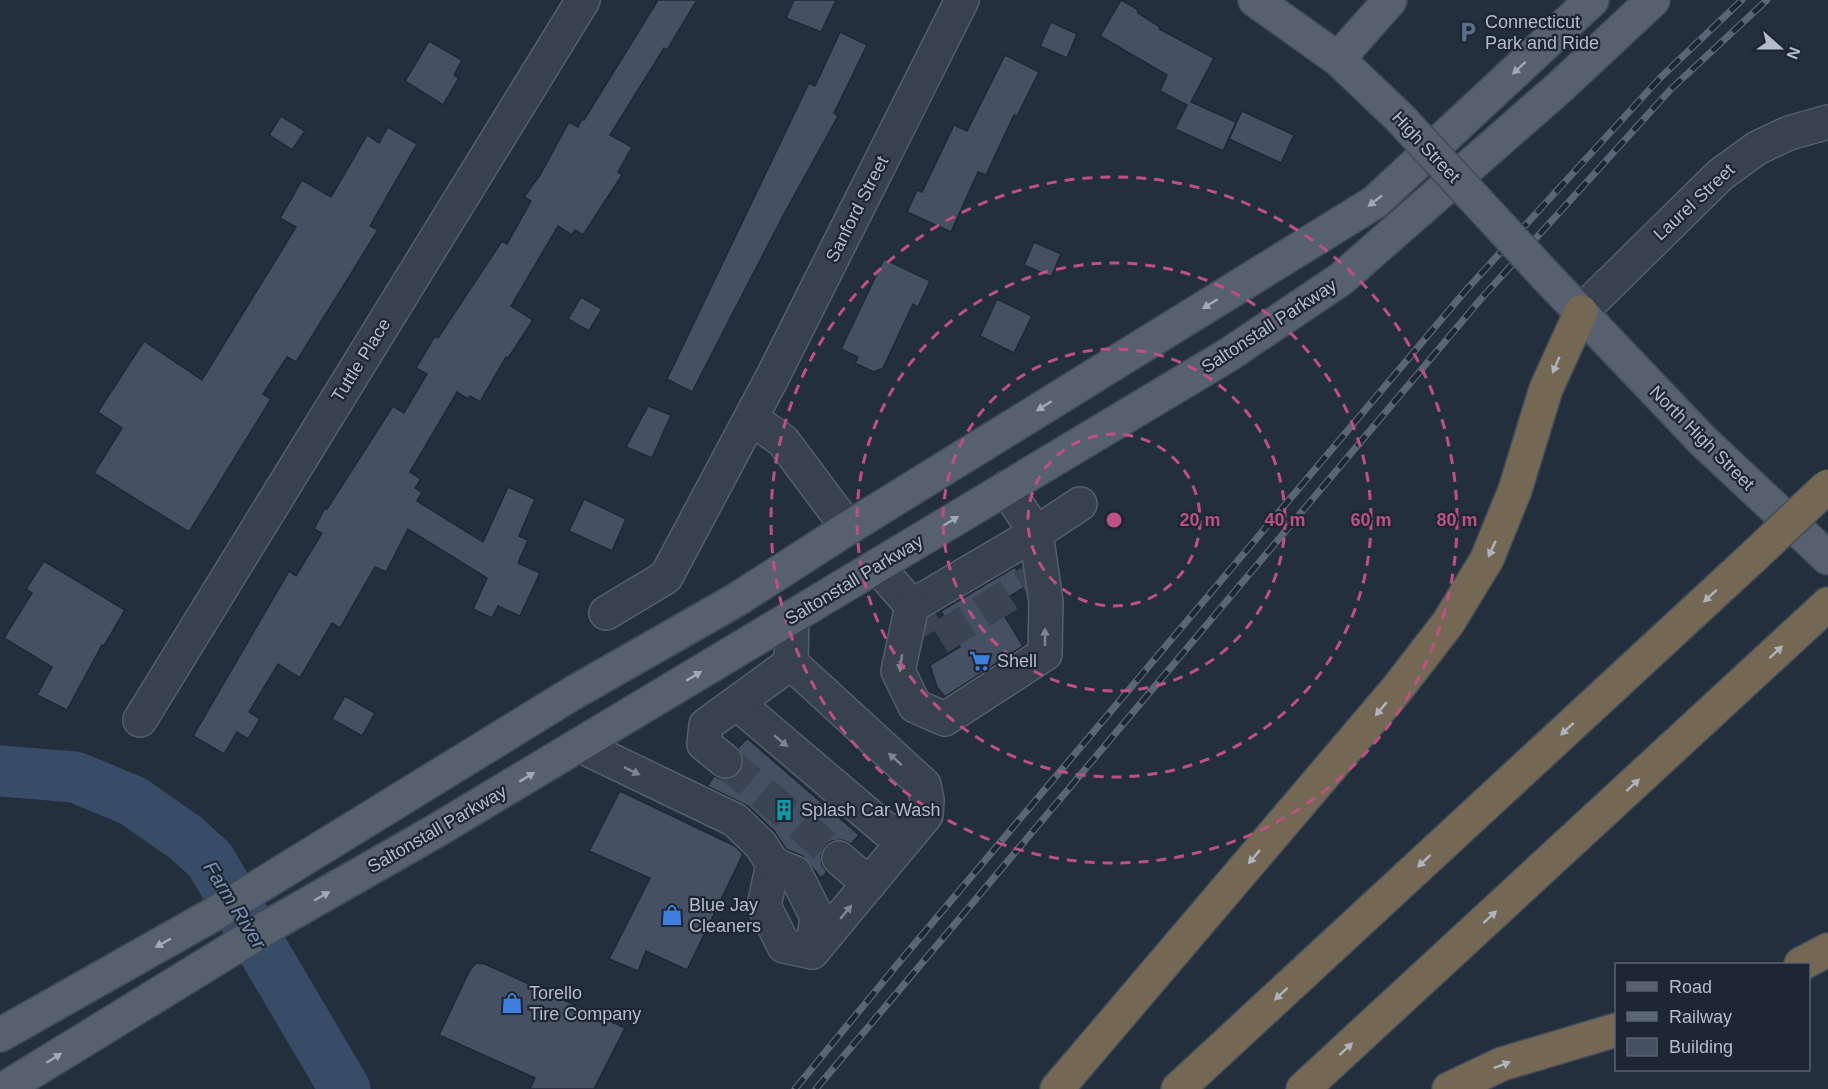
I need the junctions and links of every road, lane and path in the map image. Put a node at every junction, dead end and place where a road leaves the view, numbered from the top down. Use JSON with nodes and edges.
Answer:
{"nodes":[{"id":1,"x":583,"y":0,"type":"edge"},
{"id":2,"x":962,"y":0,"type":"edge"},
{"id":3,"x":1255,"y":0,"type":"edge"},
{"id":4,"x":1390,"y":0,"type":"edge"},
{"id":5,"x":1592,"y":0,"type":"edge"},
{"id":6,"x":1653,"y":0,"type":"edge"},
{"id":7,"x":1338,"y":59,"type":"junction"},
{"id":8,"x":1828,"y":122,"type":"edge"},
{"id":9,"x":1581,"y":312,"type":"junction"},
{"id":10,"x":751,"y":418,"type":"junction"},
{"id":11,"x":1828,"y":486,"type":"edge"},
{"id":12,"x":1006,"y":488,"type":"junction"},
{"id":13,"x":1080,"y":504,"type":"dead end"},
{"id":14,"x":848,"y":528,"type":"junction"},
{"id":15,"x":1036,"y":533,"type":"junction"},
{"id":16,"x":1828,"y":558,"type":"edge"},
{"id":17,"x":877,"y":566,"type":"junction"},
{"id":18,"x":912,"y":606,"type":"junction"},
{"id":19,"x":1822,"y":610,"type":"edge"},
{"id":20,"x":606,"y":613,"type":"dead end"},
{"id":21,"x":792,"y":617,"type":"junction"},
{"id":22,"x":790,"y":663,"type":"junction"},
{"id":23,"x":737,"y":703,"type":"junction"},
{"id":24,"x":140,"y":720,"type":"dead end"},
{"id":25,"x":579,"y":745,"type":"junction"},
{"id":26,"x":725,"y":761,"type":"tunnel mouth"},
{"id":27,"x":912,"y":831,"type":"junction"},
{"id":28,"x":839,"y":858,"type":"tunnel mouth"},
{"id":29,"x":773,"y":864,"type":"junction"},
{"id":30,"x":869,"y":884,"type":"junction"},
{"id":31,"x":1828,"y":950,"type":"edge"},
{"id":32,"x":812,"y":952,"type":"junction"},
{"id":33,"x":1803,"y":963,"type":"edge"},
{"id":34,"x":1615,"y":1031,"type":"edge"},
{"id":35,"x":0,"y":1035,"type":"edge"},
{"id":36,"x":4,"y":1089,"type":"edge"},
{"id":37,"x":1057,"y":1089,"type":"edge"},
{"id":38,"x":1178,"y":1089,"type":"edge"},
{"id":39,"x":1303,"y":1089,"type":"edge"},
{"id":40,"x":1449,"y":1089,"type":"edge"}],
"edges":[{"from":1,"to":24,"type":"street","name":"Tuttle Place"},
{"from":2,"to":10,"type":"street","name":"Sanford Street"},
{"from":3,"to":7,"type":"main road","name":"High Street"},
{"from":4,"to":7,"type":"main road"},
{"from":5,"to":14,"type":"main road","one_way":true},
{"from":6,"to":12,"type":"main road","name":"Saltonstall Parkway"},
{"from":7,"to":9,"type":"main road","name":"High Street","bridge":true},
{"from":8,"to":9,"type":"street","name":"Laurel Street"},
{"from":9,"to":16,"type":"main road","name":"North High Street"},
{"from":9,"to":37,"type":"highway","one_way":true},
{"from":10,"to":14,"type":"street"},
{"from":10,"to":20,"type":"street","name":"Sanford Street"},
{"from":11,"to":38,"type":"highway","one_way":true,"bridge":true},
{"from":12,"to":15,"type":"street"},
{"from":17,"to":12,"type":"main road","name":"Saltonstall Parkway","one_way":true},
{"from":13,"to":15,"type":"street"},
{"from":14,"to":35,"type":"main road","one_way":true},
{"from":15,"to":18,"type":"street"},
{"from":18,"to":15,"type":"street","one_way":true},
{"from":17,"to":18,"type":"street"},
{"from":17,"to":21,"type":"main road","name":"Saltonstall Parkway"},
{"from":39,"to":19,"type":"highway","one_way":true},
{"from":21,"to":22,"type":"street"},
{"from":25,"to":21,"type":"main road","name":"Saltonstall Parkway","one_way":true},
{"from":22,"to":23,"type":"street"},
{"from":27,"to":22,"type":"street","one_way":true},
{"from":23,"to":26,"type":"street"},
{"from":23,"to":27,"type":"street","one_way":true},
{"from":25,"to":29,"type":"street","one_way":true},
{"from":36,"to":25,"type":"main road","name":"Saltonstall Parkway","one_way":true},
{"from":27,"to":30,"type":"street"},
{"from":28,"to":30,"type":"street"},
{"from":29,"to":32,"type":"street"},
{"from":29,"to":32,"type":"street"},
{"from":32,"to":30,"type":"street","one_way":true},
{"from":31,"to":33,"type":"highway"},
{"from":40,"to":34,"type":"highway","one_way":true}]}
